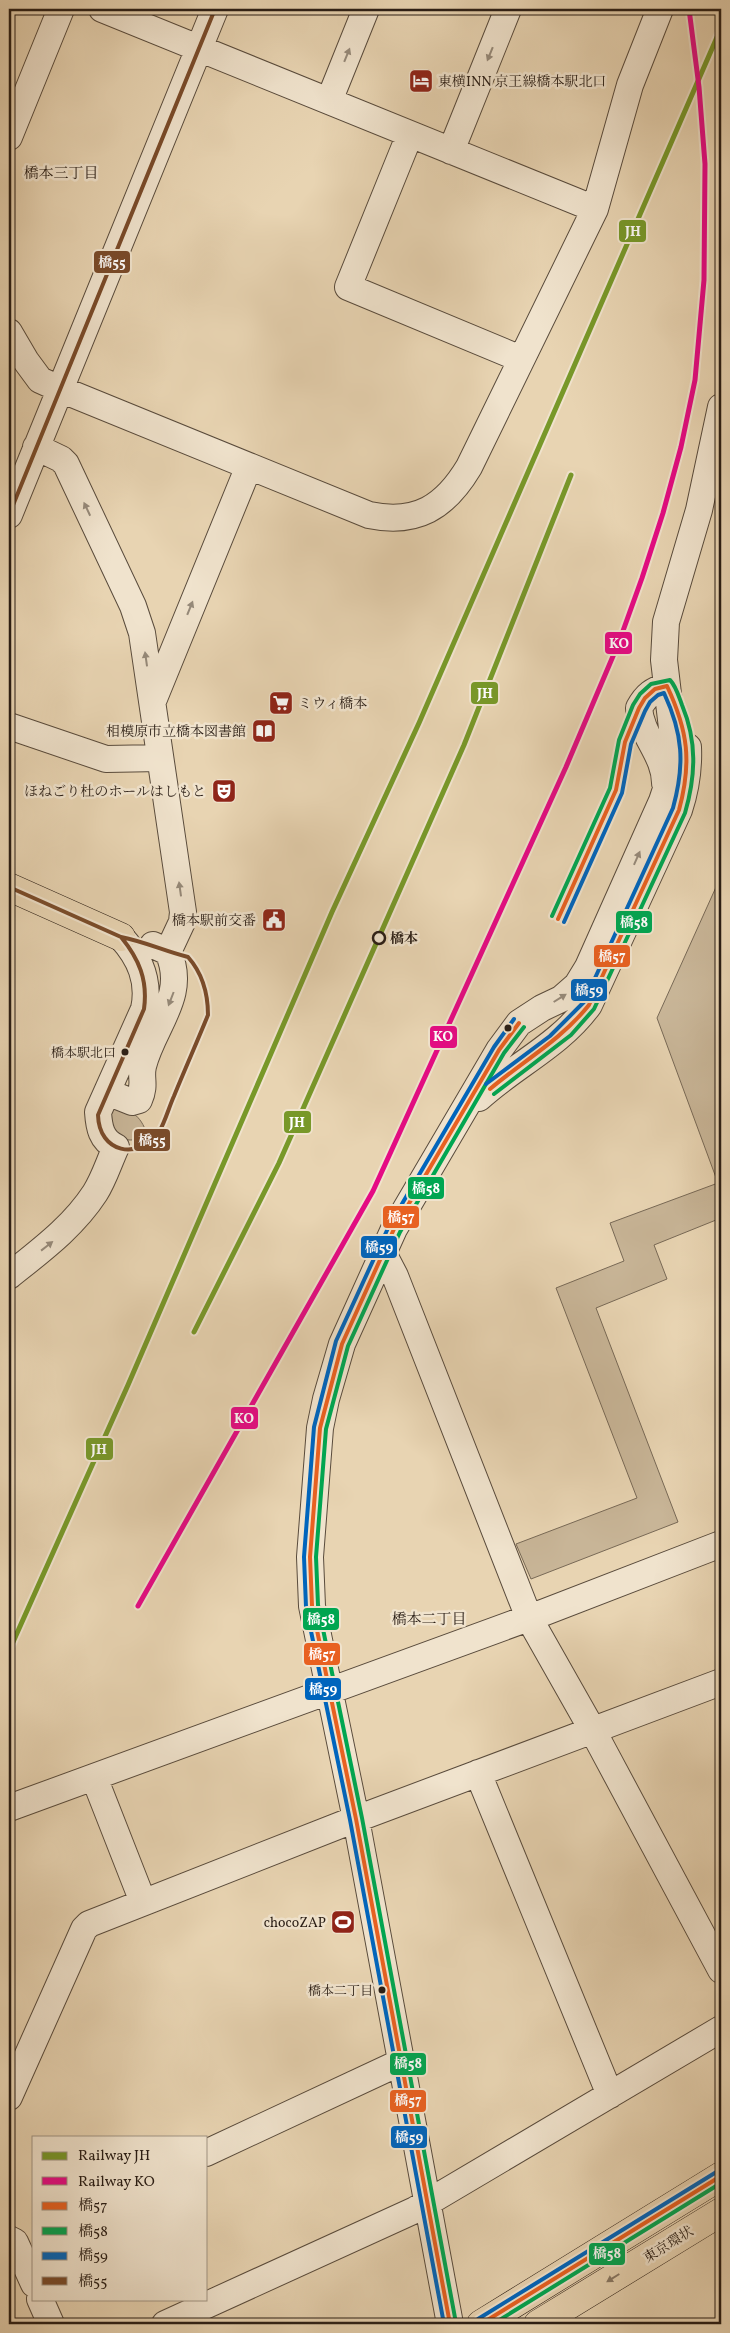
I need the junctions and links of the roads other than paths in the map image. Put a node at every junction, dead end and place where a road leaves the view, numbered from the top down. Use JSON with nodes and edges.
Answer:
{"nodes":[{"id":1,"x":61,"y":9,"type":"edge"},
{"id":2,"x":102,"y":9,"type":"edge"},
{"id":3,"x":215,"y":9,"type":"edge"},
{"id":4,"x":366,"y":9,"type":"edge"},
{"id":5,"x":508,"y":9,"type":"edge"},
{"id":6,"x":660,"y":9,"type":"edge"},
{"id":7,"x":199,"y":48,"type":"junction"},
{"id":8,"x":329,"y":101,"type":"junction"},
{"id":9,"x":410,"y":134,"type":"junction"},
{"id":10,"x":9,"y":137,"type":"edge"},
{"id":11,"x":451,"y":151,"type":"junction"},
{"id":12,"x":595,"y":209,"type":"junction"},
{"id":13,"x":9,"y":332,"type":"edge"},
{"id":14,"x":521,"y":358,"type":"junction"},
{"id":15,"x":60,"y":389,"type":"junction"},
{"id":16,"x":721,"y":407,"type":"edge"},
{"id":17,"x":36,"y":447,"type":"junction"},
{"id":18,"x":249,"y":466,"type":"junction"},
{"id":19,"x":11,"y":504,"type":"edge"},
{"id":20,"x":667,"y":686,"type":"junction"},
{"id":21,"x":152,"y":702,"type":"junction"},
{"id":22,"x":9,"y":726,"type":"edge"},
{"id":23,"x":160,"y":758,"type":"junction"},
{"id":24,"x":9,"y":887,"type":"edge"},
{"id":25,"x":121,"y":937,"type":"junction"},
{"id":26,"x":168,"y":952,"type":"junction"},
{"id":27,"x":519,"y":1023,"type":"junction"},
{"id":28,"x":562,"y":1036,"type":"junction"},
{"id":29,"x":107,"y":1092,"type":"junction"},
{"id":30,"x":456,"y":1123,"type":"junction"},
{"id":31,"x":383,"y":1252,"type":"junction"},
{"id":32,"x":9,"y":1276,"type":"edge"},
{"id":33,"x":721,"y":1544,"type":"edge"},
{"id":34,"x":529,"y":1618,"type":"junction"},
{"id":35,"x":721,"y":1683,"type":"edge"},
{"id":36,"x":331,"y":1690,"type":"junction"},
{"id":37,"x":593,"y":1731,"type":"junction"},
{"id":38,"x":478,"y":1773,"type":"junction"},
{"id":39,"x":94,"y":1777,"type":"junction"},
{"id":40,"x":9,"y":1808,"type":"edge"},
{"id":41,"x":356,"y":1819,"type":"junction"},
{"id":42,"x":143,"y":1902,"type":"junction"},
{"id":43,"x":721,"y":1970,"type":"edge"},
{"id":44,"x":721,"y":2029,"type":"edge"},
{"id":45,"x":401,"y":2062,"type":"junction"},
{"id":46,"x":610,"y":2095,"type":"junction"},
{"id":47,"x":9,"y":2097,"type":"edge"},
{"id":48,"x":208,"y":2152,"type":"edge"},
{"id":49,"x":721,"y":2176,"type":"edge"},
{"id":50,"x":428,"y":2201,"type":"junction"},
{"id":51,"x":721,"y":2212,"type":"edge"},
{"id":52,"x":19,"y":2238,"type":"edge"},
{"id":53,"x":32,"y":2278,"type":"edge"},
{"id":54,"x":40,"y":2300,"type":"edge"},
{"id":55,"x":51,"y":2324,"type":"edge"},
{"id":56,"x":165,"y":2324,"type":"edge"},
{"id":57,"x":450,"y":2324,"type":"edge"},
{"id":58,"x":480,"y":2324,"type":"edge"},
{"id":59,"x":538,"y":2324,"type":"edge"}],
"edges":[{"from":1,"to":10,"type":"street"},
{"from":2,"to":7,"type":"street"},
{"from":3,"to":7,"type":"street"},
{"from":8,"to":4,"type":"street","one_way":true},
{"from":5,"to":11,"type":"street","one_way":true},
{"from":6,"to":12,"type":"street"},
{"from":7,"to":8,"type":"street"},
{"from":7,"to":15,"type":"street"},
{"from":8,"to":9,"type":"street"},
{"from":9,"to":11,"type":"street"},
{"from":9,"to":14,"type":"street"},
{"from":11,"to":12,"type":"street"},
{"from":12,"to":14,"type":"street"},
{"from":13,"to":15,"type":"street"},
{"from":14,"to":18,"type":"street"},
{"from":15,"to":17,"type":"street"},
{"from":15,"to":18,"type":"street"},
{"from":16,"to":20,"type":"street"},
{"from":17,"to":19,"type":"street"},
{"from":21,"to":17,"type":"street","one_way":true},
{"from":21,"to":18,"type":"street","one_way":true},
{"from":27,"to":20,"type":"street","one_way":true},
{"from":20,"to":28,"type":"street"},
{"from":21,"to":23,"type":"street"},
{"from":22,"to":23,"type":"street"},
{"from":26,"to":23,"type":"street","one_way":true},
{"from":24,"to":25,"type":"main road"},
{"from":25,"to":26,"type":"street"},
{"from":25,"to":29,"type":"street"},
{"from":26,"to":29,"type":"street","one_way":true},
{"from":27,"to":28,"type":"street"},
{"from":27,"to":30,"type":"street"},
{"from":28,"to":30,"type":"street"},
{"from":32,"to":29,"type":"street","one_way":true},
{"from":30,"to":31,"type":"street"},
{"from":31,"to":34,"type":"street"},
{"from":31,"to":36,"type":"street"},
{"from":33,"to":34,"type":"street"},
{"from":34,"to":36,"type":"street"},
{"from":34,"to":37,"type":"street"},
{"from":35,"to":37,"type":"street"},
{"from":36,"to":39,"type":"street"},
{"from":36,"to":41,"type":"street"},
{"from":37,"to":38,"type":"street"},
{"from":37,"to":43,"type":"street"},
{"from":38,"to":41,"type":"street"},
{"from":38,"to":46,"type":"street"},
{"from":39,"to":40,"type":"street"},
{"from":39,"to":42,"type":"street"},
{"from":41,"to":42,"type":"street"},
{"from":41,"to":45,"type":"street"},
{"from":42,"to":47,"type":"street"},
{"from":44,"to":46,"type":"street"},
{"from":45,"to":48,"type":"street"},
{"from":45,"to":50,"type":"street"},
{"from":46,"to":50,"type":"street"},
{"from":49,"to":58,"type":"main road"},
{"from":50,"to":56,"type":"street"},
{"from":50,"to":57,"type":"street"},
{"from":51,"to":59,"type":"main road","name":"東京環状","one_way":true},
{"from":52,"to":53,"type":"street"},
{"from":54,"to":55,"type":"street"}]}
